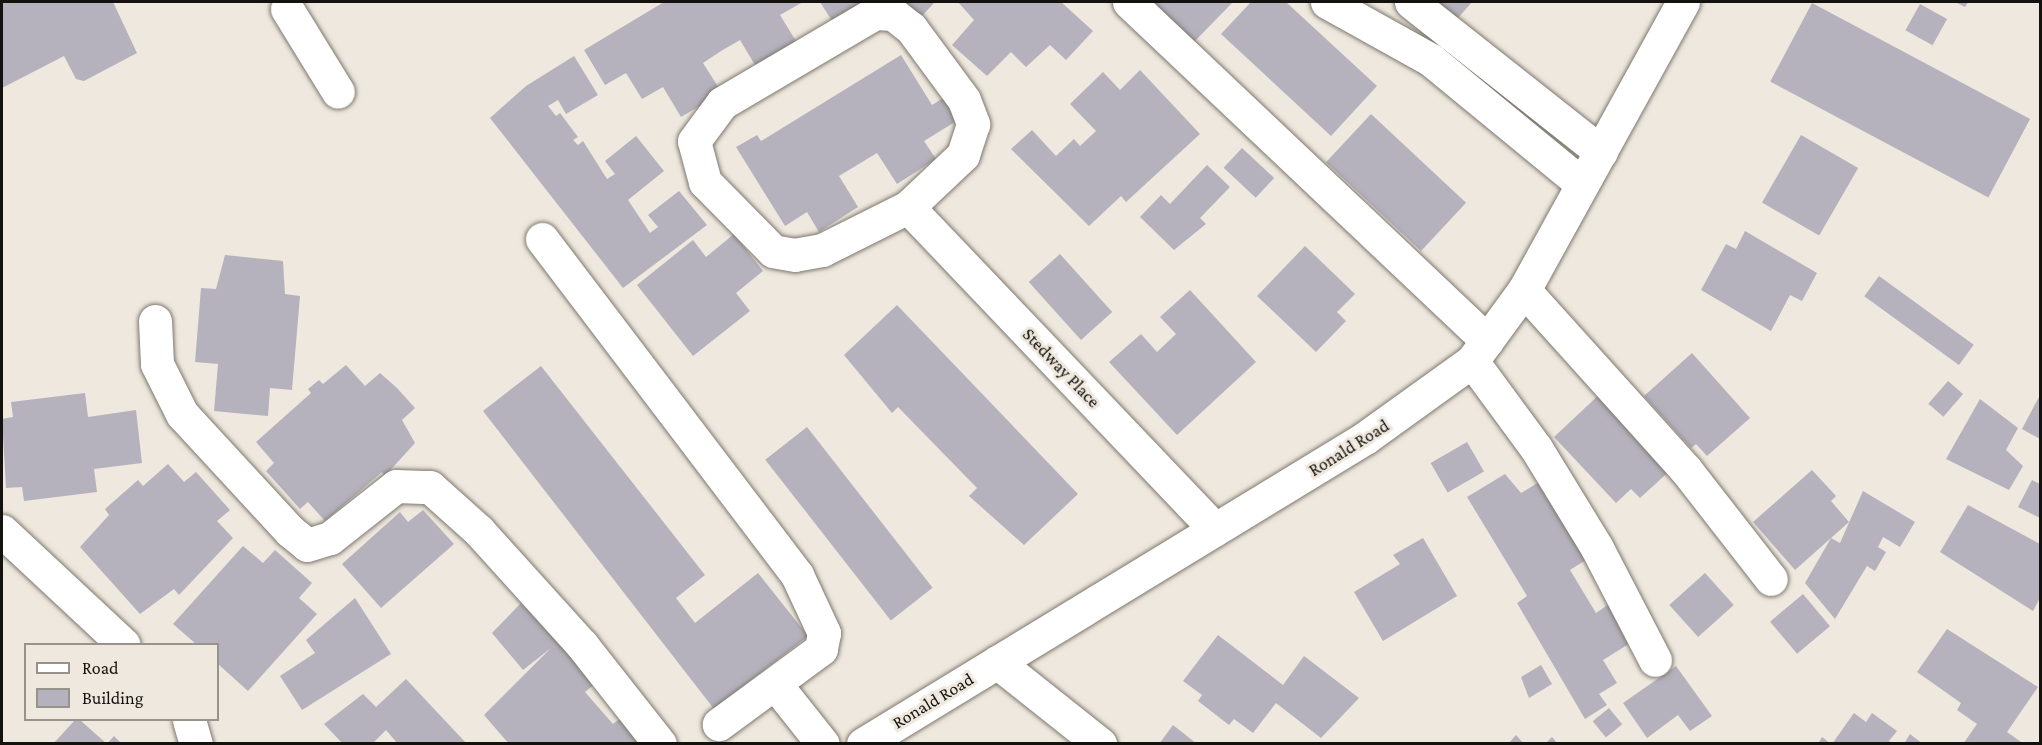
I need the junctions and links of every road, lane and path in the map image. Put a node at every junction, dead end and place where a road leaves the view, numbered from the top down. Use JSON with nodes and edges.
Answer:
{"nodes":[{"id":1,"x":1130,"y":2,"type":"edge"},
{"id":2,"x":1327,"y":2,"type":"edge"},
{"id":3,"x":1411,"y":2,"type":"edge"},
{"id":4,"x":1683,"y":2,"type":"edge"},
{"id":5,"x":287,"y":9,"type":"dead end"},
{"id":6,"x":338,"y":92,"type":"dead end"},
{"id":7,"x":1601,"y":152,"type":"junction"},
{"id":8,"x":1582,"y":184,"type":"junction"},
{"id":9,"x":908,"y":207,"type":"junction"},
{"id":10,"x":542,"y":239,"type":"dead end"},
{"id":11,"x":1524,"y":290,"type":"junction"},
{"id":12,"x":156,"y":321,"type":"dead end"},
{"id":13,"x":1479,"y":351,"type":"junction"},
{"id":14,"x":1215,"y":529,"type":"junction"},
{"id":15,"x":2,"y":531,"type":"edge"},
{"id":16,"x":1771,"y":579,"type":"dead end"},
{"id":17,"x":121,"y":643,"type":"edge"},
{"id":18,"x":1655,"y":660,"type":"dead end"},
{"id":19,"x":997,"y":663,"type":"junction"},
{"id":20,"x":776,"y":685,"type":"junction"},
{"id":21,"x":189,"y":721,"type":"edge"},
{"id":22,"x":719,"y":724,"type":"dead end"},
{"id":23,"x":196,"y":744,"type":"edge"},
{"id":24,"x":660,"y":744,"type":"edge"},
{"id":25,"x":823,"y":744,"type":"edge"},
{"id":26,"x":863,"y":744,"type":"edge"},
{"id":27,"x":1100,"y":744,"type":"edge"}],
"edges":[{"from":1,"to":13,"type":"street"},
{"from":2,"to":8,"type":"street"},
{"from":3,"to":7,"type":"street"},
{"from":4,"to":7,"type":"street","name":"Ronald Road"},
{"from":5,"to":6,"type":"street"},
{"from":7,"to":8,"type":"street","name":"Ronald Road"},
{"from":8,"to":11,"type":"street","name":"Ronald Road"},
{"from":9,"to":9,"type":"street"},
{"from":9,"to":14,"type":"street","name":"Stedway Place"},
{"from":10,"to":20,"type":"street"},
{"from":11,"to":13,"type":"street","name":"Ronald Road"},
{"from":11,"to":16,"type":"street"},
{"from":12,"to":24,"type":"street"},
{"from":13,"to":14,"type":"street","name":"Ronald Road"},
{"from":13,"to":18,"type":"street"},
{"from":14,"to":19,"type":"street","name":"Ronald Road"},
{"from":15,"to":17,"type":"street"},
{"from":19,"to":26,"type":"street","name":"Ronald Road"},
{"from":19,"to":27,"type":"street"},
{"from":20,"to":22,"type":"street"},
{"from":20,"to":25,"type":"street"},
{"from":21,"to":23,"type":"street"}]}
